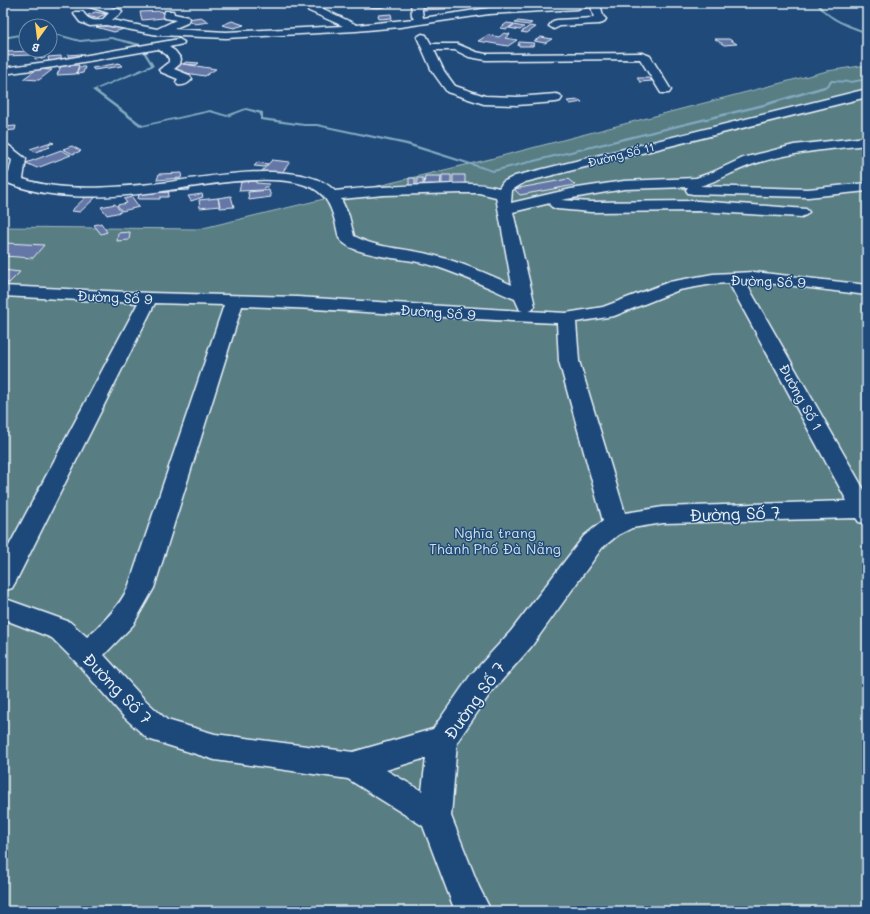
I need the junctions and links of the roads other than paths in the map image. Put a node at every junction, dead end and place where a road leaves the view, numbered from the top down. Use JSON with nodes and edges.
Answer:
{"nodes":[{"id":1,"x":87,"y":3,"type":"edge"},
{"id":2,"x":304,"y":3,"type":"edge"},
{"id":3,"x":370,"y":3,"type":"edge"},
{"id":4,"x":384,"y":3,"type":"edge"},
{"id":5,"x":416,"y":3,"type":"edge"},
{"id":6,"x":594,"y":3,"type":"edge"},
{"id":7,"x":557,"y":7,"type":"junction"},
{"id":8,"x":169,"y":13,"type":"dead end"},
{"id":9,"x":79,"y":14,"type":"dead end"},
{"id":10,"x":545,"y":19,"type":"dead end"},
{"id":11,"x":416,"y":21,"type":"junction"},
{"id":12,"x":106,"y":22,"type":"junction"},
{"id":13,"x":554,"y":26,"type":"dead end"},
{"id":14,"x":356,"y":28,"type":"junction"},
{"id":15,"x":158,"y":32,"type":"junction"},
{"id":16,"x":272,"y":33,"type":"junction"},
{"id":17,"x":157,"y":46,"type":"junction"},
{"id":18,"x":427,"y":47,"type":"junction"},
{"id":19,"x":3,"y":70,"type":"edge"},
{"id":20,"x":182,"y":82,"type":"dead end"},
{"id":21,"x":665,"y":90,"type":"dead end"},
{"id":22,"x":867,"y":93,"type":"edge"},
{"id":23,"x":556,"y":98,"type":"dead end"},
{"id":24,"x":867,"y":141,"type":"edge"},
{"id":25,"x":3,"y":148,"type":"edge"},
{"id":26,"x":9,"y":178,"type":"edge"},
{"id":27,"x":636,"y":185,"type":"junction"},
{"id":28,"x":867,"y":187,"type":"edge"},
{"id":29,"x":332,"y":196,"type":"junction"},
{"id":30,"x":542,"y":200,"type":"junction"},
{"id":31,"x":504,"y":202,"type":"junction"},
{"id":32,"x":801,"y":212,"type":"dead end"},
{"id":33,"x":734,"y":278,"type":"junction"},
{"id":34,"x":867,"y":290,"type":"edge"},
{"id":35,"x":3,"y":291,"type":"edge"},
{"id":36,"x":523,"y":296,"type":"junction"},
{"id":37,"x":149,"y":298,"type":"junction"},
{"id":38,"x":235,"y":300,"type":"junction"},
{"id":39,"x":529,"y":317,"type":"junction"},
{"id":40,"x":566,"y":318,"type":"junction"},
{"id":41,"x":866,"y":511,"type":"edge"},
{"id":42,"x":616,"y":524,"type":"junction"},
{"id":43,"x":3,"y":581,"type":"edge"},
{"id":44,"x":3,"y":608,"type":"edge"},
{"id":45,"x":86,"y":654,"type":"junction"},
{"id":46,"x":443,"y":739,"type":"junction"},
{"id":47,"x":353,"y":766,"type":"junction"},
{"id":48,"x":435,"y":816,"type":"junction"},
{"id":49,"x":474,"y":911,"type":"edge"}],
"edges":[{"from":1,"to":12,"type":"street"},
{"from":2,"to":14,"type":"street"},
{"from":3,"to":4,"type":"street"},
{"from":5,"to":11,"type":"street"},
{"from":6,"to":7,"type":"street"},
{"from":6,"to":13,"type":"street"},
{"from":7,"to":10,"type":"street"},
{"from":7,"to":11,"type":"street"},
{"from":8,"to":15,"type":"street"},
{"from":9,"to":12,"type":"street"},
{"from":11,"to":14,"type":"street"},
{"from":11,"to":18,"type":"street"},
{"from":12,"to":15,"type":"street"},
{"from":14,"to":16,"type":"street"},
{"from":15,"to":16,"type":"street"},
{"from":16,"to":17,"type":"street"},
{"from":17,"to":19,"type":"street"},
{"from":17,"to":20,"type":"street"},
{"from":18,"to":21,"type":"street"},
{"from":18,"to":23,"type":"street"},
{"from":22,"to":31,"type":"street","name":"Đường Số 11"},
{"from":24,"to":27,"type":"street"},
{"from":25,"to":26,"type":"street"},
{"from":26,"to":29,"type":"street"},
{"from":27,"to":28,"type":"street"},
{"from":27,"to":30,"type":"street"},
{"from":29,"to":31,"type":"street"},
{"from":29,"to":36,"type":"street"},
{"from":30,"to":31,"type":"street"},
{"from":30,"to":32,"type":"street"},
{"from":31,"to":36,"type":"street"},
{"from":33,"to":34,"type":"street","name":"Đường Số 9"},
{"from":33,"to":40,"type":"street","name":"Đường Số 9"},
{"from":33,"to":41,"type":"street","name":"Đường Số 1"},
{"from":35,"to":37,"type":"street","name":"Đường Số 9"},
{"from":36,"to":39,"type":"street"},
{"from":37,"to":38,"type":"street","name":"Đường Số 9"},
{"from":37,"to":43,"type":"street"},
{"from":38,"to":39,"type":"street","name":"Đường Số 9"},
{"from":38,"to":45,"type":"street"},
{"from":39,"to":40,"type":"street","name":"Đường Số 9"},
{"from":40,"to":42,"type":"street"},
{"from":41,"to":42,"type":"street","name":"Đường Số 7"},
{"from":42,"to":46,"type":"street","name":"Đường Số 7"},
{"from":44,"to":45,"type":"street","name":"Đường Số 7"},
{"from":45,"to":47,"type":"street","name":"Đường Số 7"},
{"from":46,"to":47,"type":"street"},
{"from":46,"to":48,"type":"street","name":"Đường Số 7"},
{"from":47,"to":48,"type":"street","name":"Đường Số 7"},
{"from":48,"to":49,"type":"street"}]}
